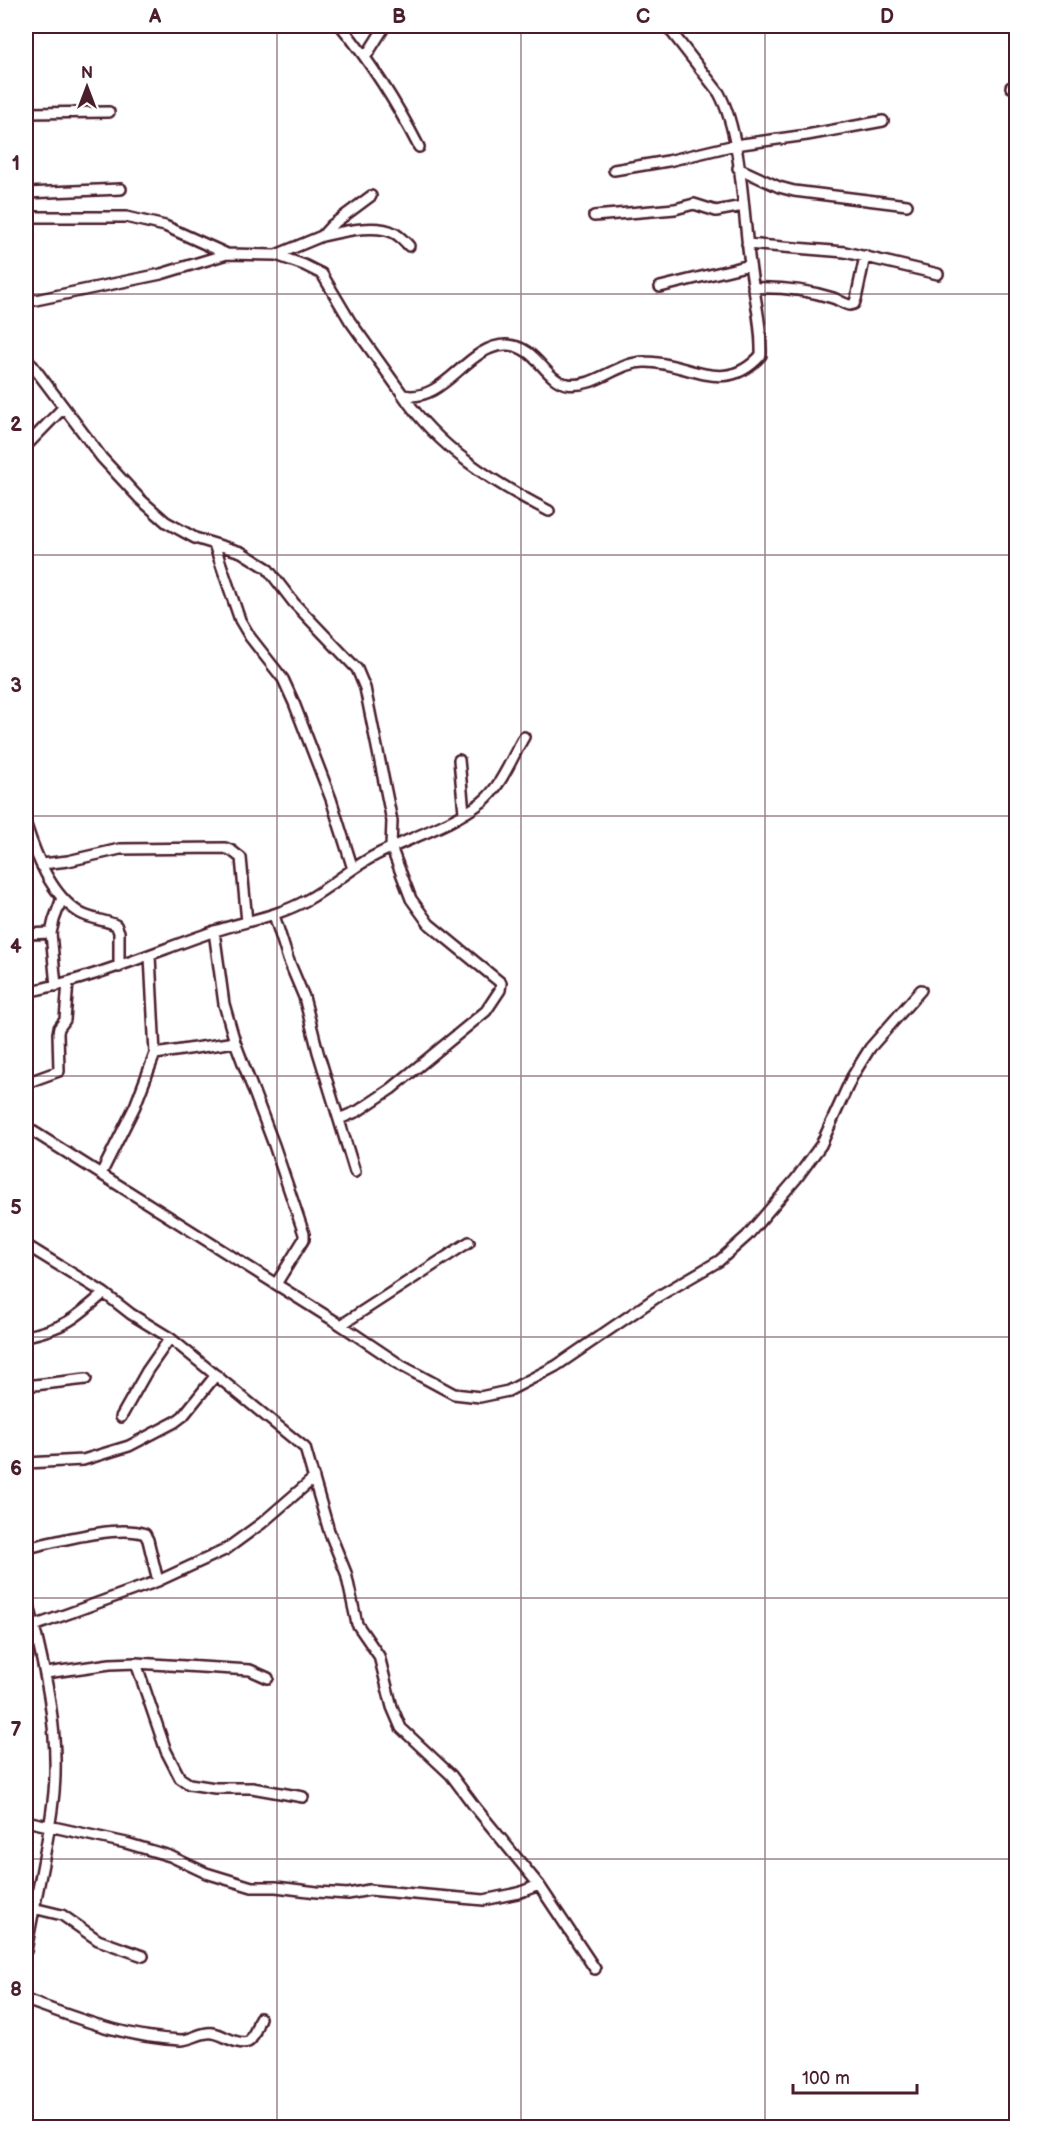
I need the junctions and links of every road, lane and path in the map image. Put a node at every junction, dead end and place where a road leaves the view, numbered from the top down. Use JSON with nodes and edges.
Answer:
{"nodes":[{"id":1,"x":341,"y":26,"type":"edge"},
{"id":2,"x":385,"y":26,"type":"edge"},
{"id":3,"x":667,"y":26,"type":"edge"},
{"id":4,"x":366,"y":56,"type":"junction"},
{"id":5,"x":109,"y":112,"type":"dead end"},
{"id":6,"x":26,"y":113,"type":"edge"},
{"id":7,"x":883,"y":121,"type":"dead end"},
{"id":8,"x":735,"y":145,"type":"junction"},
{"id":9,"x":419,"y":147,"type":"dead end"},
{"id":10,"x":738,"y":168,"type":"junction"},
{"id":11,"x":614,"y":170,"type":"dead end"},
{"id":12,"x":121,"y":189,"type":"dead end"},
{"id":13,"x":26,"y":193,"type":"edge"},
{"id":14,"x":371,"y":196,"type":"dead end"},
{"id":15,"x":907,"y":205,"type":"dead end"},
{"id":16,"x":743,"y":206,"type":"junction"},
{"id":17,"x":594,"y":216,"type":"dead end"},
{"id":18,"x":26,"y":217,"type":"edge"},
{"id":19,"x":322,"y":236,"type":"junction"},
{"id":20,"x":747,"y":244,"type":"junction"},
{"id":21,"x":409,"y":246,"type":"dead end"},
{"id":22,"x":227,"y":254,"type":"junction"},
{"id":23,"x":276,"y":255,"type":"junction"},
{"id":24,"x":865,"y":256,"type":"junction"},
{"id":25,"x":750,"y":265,"type":"junction"},
{"id":26,"x":939,"y":274,"type":"dead end"},
{"id":27,"x":660,"y":287,"type":"dead end"},
{"id":28,"x":753,"y":288,"type":"junction"},
{"id":29,"x":26,"y":302,"type":"edge"},
{"id":30,"x":26,"y":357,"type":"edge"},
{"id":31,"x":403,"y":395,"type":"junction"},
{"id":32,"x":63,"y":408,"type":"junction"},
{"id":33,"x":26,"y":446,"type":"edge"},
{"id":34,"x":549,"y":511,"type":"dead end"},
{"id":35,"x":214,"y":544,"type":"junction"},
{"id":36,"x":524,"y":737,"type":"dead end"},
{"id":37,"x":459,"y":760,"type":"dead end"},
{"id":38,"x":464,"y":812,"type":"junction"},
{"id":39,"x":26,"y":825,"type":"edge"},
{"id":40,"x":391,"y":847,"type":"junction"},
{"id":41,"x":42,"y":864,"type":"junction"},
{"id":42,"x":354,"y":869,"type":"junction"},
{"id":43,"x":62,"y":897,"type":"junction"},
{"id":44,"x":274,"y":915,"type":"junction"},
{"id":45,"x":247,"y":922,"type":"junction"},
{"id":46,"x":214,"y":931,"type":"junction"},
{"id":47,"x":51,"y":933,"type":"junction"},
{"id":48,"x":26,"y":934,"type":"edge"},
{"id":49,"x":150,"y":956,"type":"junction"},
{"id":50,"x":119,"y":968,"type":"junction"},
{"id":51,"x":68,"y":982,"type":"junction"},
{"id":52,"x":56,"y":986,"type":"junction"},
{"id":53,"x":921,"y":990,"type":"dead end"},
{"id":54,"x":26,"y":992,"type":"edge"},
{"id":55,"x":235,"y":1042,"type":"junction"},
{"id":56,"x":155,"y":1054,"type":"junction"},
{"id":57,"x":26,"y":1083,"type":"edge"},
{"id":58,"x":339,"y":1119,"type":"junction"},
{"id":59,"x":26,"y":1127,"type":"edge"},
{"id":60,"x":355,"y":1172,"type":"dead end"},
{"id":61,"x":101,"y":1174,"type":"junction"},
{"id":62,"x":469,"y":1242,"type":"dead end"},
{"id":63,"x":26,"y":1245,"type":"edge"},
{"id":64,"x":276,"y":1284,"type":"junction"},
{"id":65,"x":104,"y":1293,"type":"junction"},
{"id":66,"x":340,"y":1325,"type":"junction"},
{"id":67,"x":26,"y":1336,"type":"edge"},
{"id":68,"x":170,"y":1338,"type":"junction"},
{"id":69,"x":216,"y":1375,"type":"junction"},
{"id":70,"x":86,"y":1379,"type":"dead end"},
{"id":71,"x":26,"y":1386,"type":"edge"},
{"id":72,"x":121,"y":1417,"type":"dead end"},
{"id":73,"x":26,"y":1463,"type":"edge"},
{"id":74,"x":314,"y":1478,"type":"junction"},
{"id":75,"x":26,"y":1548,"type":"edge"},
{"id":76,"x":158,"y":1581,"type":"junction"},
{"id":77,"x":26,"y":1595,"type":"edge"},
{"id":78,"x":33,"y":1626,"type":"junction"},
{"id":79,"x":136,"y":1663,"type":"junction"},
{"id":80,"x":46,"y":1673,"type":"junction"},
{"id":81,"x":268,"y":1678,"type":"dead end"},
{"id":82,"x":303,"y":1797,"type":"dead end"},
{"id":83,"x":26,"y":1821,"type":"edge"},
{"id":84,"x":49,"y":1825,"type":"junction"},
{"id":85,"x":539,"y":1885,"type":"junction"},
{"id":86,"x":33,"y":1908,"type":"junction"},
{"id":87,"x":26,"y":1951,"type":"edge"},
{"id":88,"x":143,"y":1956,"type":"dead end"},
{"id":89,"x":595,"y":1969,"type":"dead end"},
{"id":90,"x":26,"y":2000,"type":"edge"},
{"id":91,"x":260,"y":2018,"type":"dead end"}],
"edges":[{"from":1,"to":4,"type":"street"},
{"from":2,"to":4,"type":"street"},
{"from":3,"to":8,"type":"street"},
{"from":4,"to":9,"type":"street"},
{"from":5,"to":6,"type":"street"},
{"from":7,"to":8,"type":"street"},
{"from":8,"to":10,"type":"street"},
{"from":8,"to":11,"type":"street"},
{"from":10,"to":15,"type":"street"},
{"from":10,"to":16,"type":"street"},
{"from":12,"to":13,"type":"street"},
{"from":14,"to":19,"type":"street"},
{"from":16,"to":17,"type":"street"},
{"from":16,"to":20,"type":"street"},
{"from":18,"to":22,"type":"street"},
{"from":19,"to":21,"type":"street"},
{"from":19,"to":23,"type":"street"},
{"from":20,"to":24,"type":"street"},
{"from":20,"to":25,"type":"street"},
{"from":22,"to":23,"type":"street"},
{"from":22,"to":29,"type":"street"},
{"from":23,"to":31,"type":"street"},
{"from":24,"to":26,"type":"street"},
{"from":24,"to":28,"type":"street"},
{"from":25,"to":27,"type":"street"},
{"from":25,"to":28,"type":"street"},
{"from":28,"to":31,"type":"street"},
{"from":30,"to":32,"type":"street"},
{"from":31,"to":34,"type":"street"},
{"from":32,"to":33,"type":"street"},
{"from":32,"to":35,"type":"street"},
{"from":35,"to":40,"type":"street"},
{"from":35,"to":42,"type":"street"},
{"from":36,"to":38,"type":"street"},
{"from":37,"to":38,"type":"street"},
{"from":38,"to":40,"type":"street"},
{"from":39,"to":41,"type":"street"},
{"from":40,"to":42,"type":"street"},
{"from":40,"to":58,"type":"street"},
{"from":41,"to":43,"type":"street"},
{"from":41,"to":45,"type":"street"},
{"from":42,"to":44,"type":"street"},
{"from":43,"to":47,"type":"street"},
{"from":43,"to":50,"type":"street"},
{"from":44,"to":45,"type":"street"},
{"from":44,"to":58,"type":"street"},
{"from":45,"to":46,"type":"street"},
{"from":46,"to":49,"type":"street"},
{"from":46,"to":55,"type":"street"},
{"from":47,"to":48,"type":"street"},
{"from":47,"to":52,"type":"street"},
{"from":49,"to":50,"type":"street"},
{"from":49,"to":56,"type":"street"},
{"from":50,"to":51,"type":"street"},
{"from":51,"to":52,"type":"street"},
{"from":51,"to":57,"type":"street"},
{"from":52,"to":54,"type":"street"},
{"from":53,"to":66,"type":"street"},
{"from":55,"to":56,"type":"street"},
{"from":55,"to":64,"type":"street"},
{"from":56,"to":61,"type":"street"},
{"from":58,"to":60,"type":"street"},
{"from":59,"to":61,"type":"street"},
{"from":61,"to":64,"type":"street"},
{"from":62,"to":66,"type":"street"},
{"from":63,"to":65,"type":"street"},
{"from":64,"to":66,"type":"street"},
{"from":65,"to":67,"type":"street"},
{"from":65,"to":68,"type":"street"},
{"from":68,"to":69,"type":"street"},
{"from":68,"to":72,"type":"street"},
{"from":69,"to":73,"type":"street"},
{"from":69,"to":74,"type":"street"},
{"from":70,"to":71,"type":"street"},
{"from":74,"to":76,"type":"street"},
{"from":74,"to":85,"type":"street"},
{"from":75,"to":76,"type":"street"},
{"from":76,"to":78,"type":"street"},
{"from":77,"to":78,"type":"street"},
{"from":78,"to":80,"type":"street"},
{"from":79,"to":80,"type":"street"},
{"from":79,"to":81,"type":"street"},
{"from":79,"to":82,"type":"street"},
{"from":80,"to":84,"type":"street"},
{"from":83,"to":84,"type":"street"},
{"from":84,"to":85,"type":"street"},
{"from":84,"to":86,"type":"street"},
{"from":85,"to":89,"type":"street"},
{"from":86,"to":87,"type":"street"},
{"from":86,"to":88,"type":"street"},
{"from":90,"to":91,"type":"street"}]}
